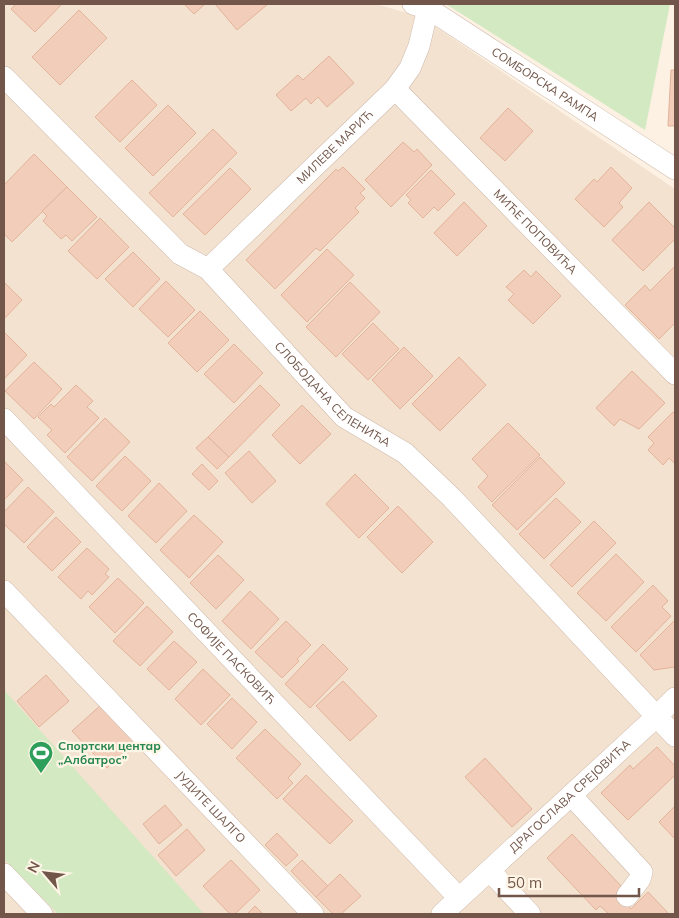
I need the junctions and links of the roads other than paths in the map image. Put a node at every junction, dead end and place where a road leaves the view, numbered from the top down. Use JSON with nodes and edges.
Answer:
{"nodes":[{"id":1,"x":424,"y":5,"type":"edge"},
{"id":2,"x":4,"y":77,"type":"edge"},
{"id":3,"x":395,"y":89,"type":"junction"},
{"id":4,"x":675,"y":169,"type":"edge"},
{"id":5,"x":208,"y":269,"type":"junction"},
{"id":6,"x":675,"y":374,"type":"edge"},
{"id":7,"x":4,"y":419,"type":"edge"},
{"id":8,"x":4,"y":591,"type":"edge"},
{"id":9,"x":675,"y":698,"type":"edge"},
{"id":10,"x":658,"y":716,"type":"junction"},
{"id":11,"x":675,"y":736,"type":"edge"},
{"id":12,"x":571,"y":796,"type":"junction"},
{"id":13,"x":490,"y":871,"type":"junction"},
{"id":14,"x":4,"y":874,"type":"edge"},
{"id":15,"x":627,"y":896,"type":"dead end"},
{"id":16,"x":460,"y":898,"type":"junction"},
{"id":17,"x":42,"y":914,"type":"edge"},
{"id":18,"x":312,"y":914,"type":"edge"},
{"id":19,"x":442,"y":914,"type":"edge"},
{"id":20,"x":530,"y":914,"type":"edge"}],
"edges":[{"from":1,"to":3,"type":"street","name":"МИЛЕВЕ МАРИЋ"},
{"from":1,"to":4,"type":"street","name":"СОМБОРСКА РАМПА"},
{"from":2,"to":5,"type":"street","name":"СЛОБОДАНА СЕЛЕНИЋА"},
{"from":3,"to":5,"type":"street","name":"МИЛЕВЕ МАРИЋ"},
{"from":3,"to":6,"type":"street","name":"МИЋЕ ПОПОВИЋА"},
{"from":5,"to":10,"type":"street","name":"СЛОБОДАНА СЕЛЕНИЋА"},
{"from":7,"to":16,"type":"street","name":"СОФИЈЕ ПАСКОВИЋ"},
{"from":8,"to":18,"type":"street","name":"ЈУДИТЕ ШАЛГО"},
{"from":9,"to":10,"type":"street","name":"ДРАГОСЛАВА СРЕЈОВИЋА"},
{"from":10,"to":11,"type":"street","name":"СЛОБОДАНА СЕЛЕНИЋА"},
{"from":10,"to":12,"type":"street","name":"ДРАГОСЛАВА СРЕЈОВИЋА"},
{"from":12,"to":13,"type":"street","name":"ДРАГОСЛАВА СРЕЈОВИЋА"},
{"from":12,"to":15,"type":"street"},
{"from":13,"to":16,"type":"street","name":"ДРАГОСЛАВА СРЕЈОВИЋА"},
{"from":13,"to":20,"type":"street"},
{"from":14,"to":17,"type":"street"},
{"from":16,"to":19,"type":"street","name":"ДРАГОСЛАВА СРЕЈОВИЋА"}]}
